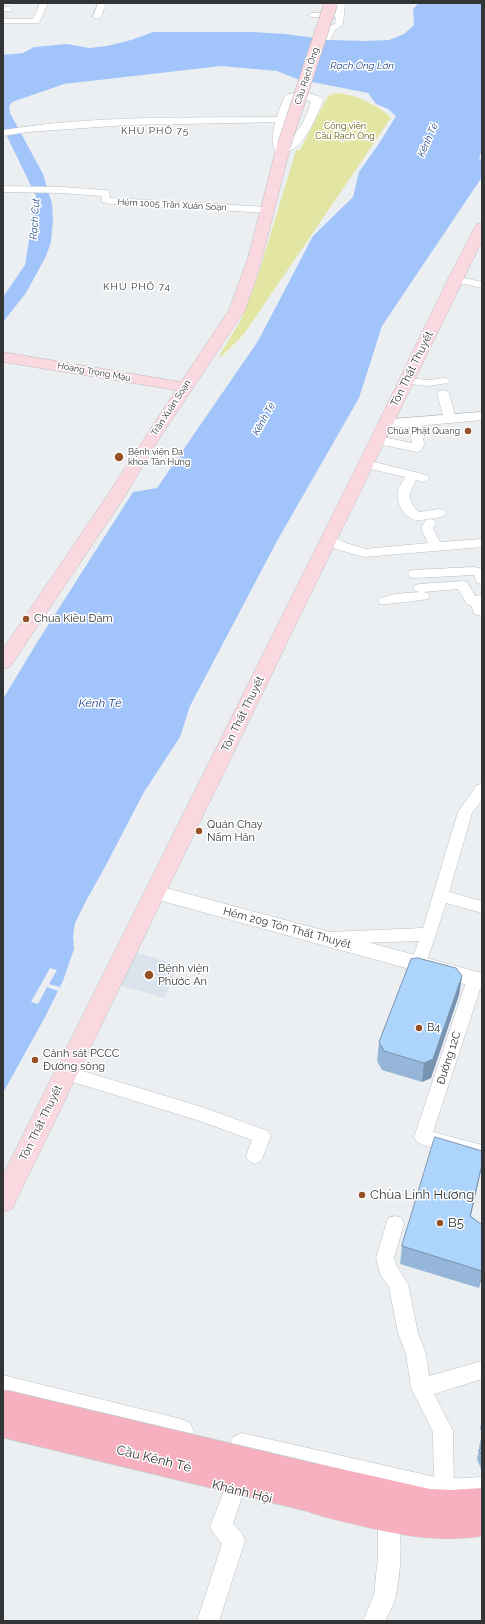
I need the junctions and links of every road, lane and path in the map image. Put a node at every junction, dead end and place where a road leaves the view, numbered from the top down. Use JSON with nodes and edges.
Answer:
{"nodes":[{"id":1,"x":44,"y":3,"type":"edge"},
{"id":2,"x":102,"y":3,"type":"edge"},
{"id":3,"x":331,"y":3,"type":"edge"},
{"id":4,"x":341,"y":3,"type":"edge"},
{"id":5,"x":318,"y":6,"type":"dead end"},
{"id":6,"x":340,"y":15,"type":"junction"},
{"id":7,"x":97,"y":17,"type":"dead end"},
{"id":8,"x":3,"y":21,"type":"edge"},
{"id":9,"x":327,"y":38,"type":"dead end"},
{"id":10,"x":282,"y":120,"type":"junction"},
{"id":11,"x":3,"y":133,"type":"edge"},
{"id":12,"x":283,"y":149,"type":"junction"},
{"id":13,"x":3,"y":189,"type":"edge"},
{"id":14,"x":268,"y":210,"type":"junction"},
{"id":15,"x":482,"y":227,"type":"edge"},
{"id":16,"x":455,"y":279,"type":"junction"},
{"id":17,"x":482,"y":285,"type":"edge"},
{"id":18,"x":3,"y":357,"type":"edge"},
{"id":19,"x":3,"y":366,"type":"edge"},
{"id":20,"x":444,"y":381,"type":"dead end"},
{"id":21,"x":406,"y":382,"type":"junction"},
{"id":22,"x":182,"y":392,"type":"junction"},
{"id":23,"x":443,"y":393,"type":"dead end"},
{"id":24,"x":482,"y":416,"type":"edge"},
{"id":25,"x":450,"y":419,"type":"junction"},
{"id":26,"x":415,"y":422,"type":"junction"},
{"id":27,"x":382,"y":431,"type":"junction"},
{"id":28,"x":366,"y":464,"type":"junction"},
{"id":29,"x":440,"y":513,"type":"dead end"},
{"id":30,"x":430,"y":523,"type":"dead end"},
{"id":31,"x":329,"y":539,"type":"junction"},
{"id":32,"x":482,"y":543,"type":"edge"},
{"id":33,"x":435,"y":546,"type":"junction"},
{"id":34,"x":414,"y":574,"type":"dead end"},
{"id":35,"x":482,"y":580,"type":"edge"},
{"id":36,"x":385,"y":601,"type":"dead end"},
{"id":37,"x":480,"y":604,"type":"edge"},
{"id":38,"x":3,"y":663,"type":"edge"},
{"id":39,"x":482,"y":789,"type":"edge"},
{"id":40,"x":155,"y":892,"type":"junction"},
{"id":41,"x":440,"y":896,"type":"junction"},
{"id":42,"x":482,"y":907,"type":"edge"},
{"id":43,"x":429,"y":934,"type":"junction"},
{"id":44,"x":328,"y":938,"type":"junction"},
{"id":45,"x":418,"y":964,"type":"junction"},
{"id":46,"x":478,"y":980,"type":"edge"},
{"id":47,"x":66,"y":1073,"type":"junction"},
{"id":48,"x":482,"y":1152,"type":"edge"},
{"id":49,"x":255,"y":1156,"type":"dead end"},
{"id":50,"x":3,"y":1201,"type":"edge"},
{"id":51,"x":395,"y":1224,"type":"dead end"},
{"id":52,"x":482,"y":1370,"type":"edge"},
{"id":53,"x":3,"y":1387,"type":"edge"},
{"id":54,"x":421,"y":1388,"type":"junction"},
{"id":55,"x":44,"y":1398,"type":"junction"},
{"id":56,"x":3,"y":1404,"type":"edge"},
{"id":57,"x":3,"y":1422,"type":"edge"},
{"id":58,"x":3,"y":1434,"type":"edge"},
{"id":59,"x":30,"y":1440,"type":"junction"},
{"id":60,"x":234,"y":1490,"type":"junction"},
{"id":61,"x":473,"y":1510,"type":"edge"},
{"id":62,"x":389,"y":1527,"type":"junction"},
{"id":63,"x":208,"y":1621,"type":"edge"},
{"id":64,"x":374,"y":1621,"type":"edge"}],
"edges":[{"from":1,"to":8,"type":"street"},
{"from":2,"to":7,"type":"street"},
{"from":3,"to":12,"type":"main road","name":"Cầu Rạch Ông","bridge":true},
{"from":4,"to":6,"type":"street"},
{"from":5,"to":6,"type":"street"},
{"from":6,"to":9,"type":"street"},
{"from":10,"to":11,"type":"street"},
{"from":10,"to":12,"type":"street","name":"Trần Xuân Soạn"},
{"from":10,"to":12,"type":"street","name":"Trần Xuân Soạn"},
{"from":12,"to":14,"type":"main road","name":"Trần Xuân Soạn"},
{"from":13,"to":14,"type":"street","name":"Hẻm 1005 Trần Xuân Soạn"},
{"from":14,"to":22,"type":"main road","name":"Trần Xuân Soạn"},
{"from":15,"to":16,"type":"main road","name":"Tôn Thất Thuyết"},
{"from":16,"to":17,"type":"street"},
{"from":16,"to":21,"type":"main road","name":"Tôn Thất Thuyết"},
{"from":18,"to":22,"type":"main road","name":"Hoàng Trọng Mậu"},
{"from":19,"to":22,"type":"main road","name":"Hoàng Trọng Mậu"},
{"from":20,"to":21,"type":"street"},
{"from":21,"to":27,"type":"main road","name":"Tôn Thất Thuyết"},
{"from":22,"to":38,"type":"main road","name":"Trần Xuân Soạn"},
{"from":23,"to":25,"type":"street"},
{"from":24,"to":25,"type":"street"},
{"from":25,"to":26,"type":"street"},
{"from":26,"to":27,"type":"street"},
{"from":26,"to":27,"type":"street"},
{"from":27,"to":28,"type":"main road","name":"Tôn Thất Thuyết"},
{"from":28,"to":29,"type":"street"},
{"from":28,"to":31,"type":"main road","name":"Tôn Thất Thuyết"},
{"from":30,"to":33,"type":"street"},
{"from":31,"to":33,"type":"street"},
{"from":31,"to":40,"type":"main road","name":"Tôn Thất Thuyết"},
{"from":32,"to":33,"type":"street"},
{"from":34,"to":35,"type":"street"},
{"from":36,"to":37,"type":"street"},
{"from":39,"to":41,"type":"street"},
{"from":40,"to":44,"type":"street","name":"Hẻm 209 Tôn Thất Thuyết"},
{"from":40,"to":47,"type":"main road","name":"Tôn Thất Thuyết"},
{"from":41,"to":42,"type":"street"},
{"from":41,"to":43,"type":"street"},
{"from":43,"to":44,"type":"street"},
{"from":43,"to":45,"type":"street"},
{"from":44,"to":45,"type":"street","name":"Hẻm 209 Tôn Thất Thuyết"},
{"from":45,"to":46,"type":"street","name":"Hẻm 209 Tôn Thất Thuyết"},
{"from":46,"to":48,"type":"street","name":"Đường 12C"},
{"from":47,"to":49,"type":"street"},
{"from":47,"to":50,"type":"main road","name":"Tôn Thất Thuyết"},
{"from":51,"to":54,"type":"street"},
{"from":52,"to":54,"type":"street"},
{"from":53,"to":55,"type":"street"},
{"from":54,"to":61,"type":"street"},
{"from":55,"to":59,"type":"street"},
{"from":55,"to":61,"type":"street"},
{"from":56,"to":61,"type":"main road","name":"Cầu Kênh Tẻ","bridge":true},
{"from":57,"to":61,"type":"main road","name":"Cầu Kênh Tẻ","bridge":true},
{"from":58,"to":59,"type":"street","name":"Khánh Hội"},
{"from":59,"to":60,"type":"street","name":"Khánh Hội"},
{"from":60,"to":62,"type":"street","name":"Khánh Hội"},
{"from":60,"to":63,"type":"street"},
{"from":61,"to":62,"type":"street","name":"Khánh Hội"},
{"from":62,"to":64,"type":"street"}]}
